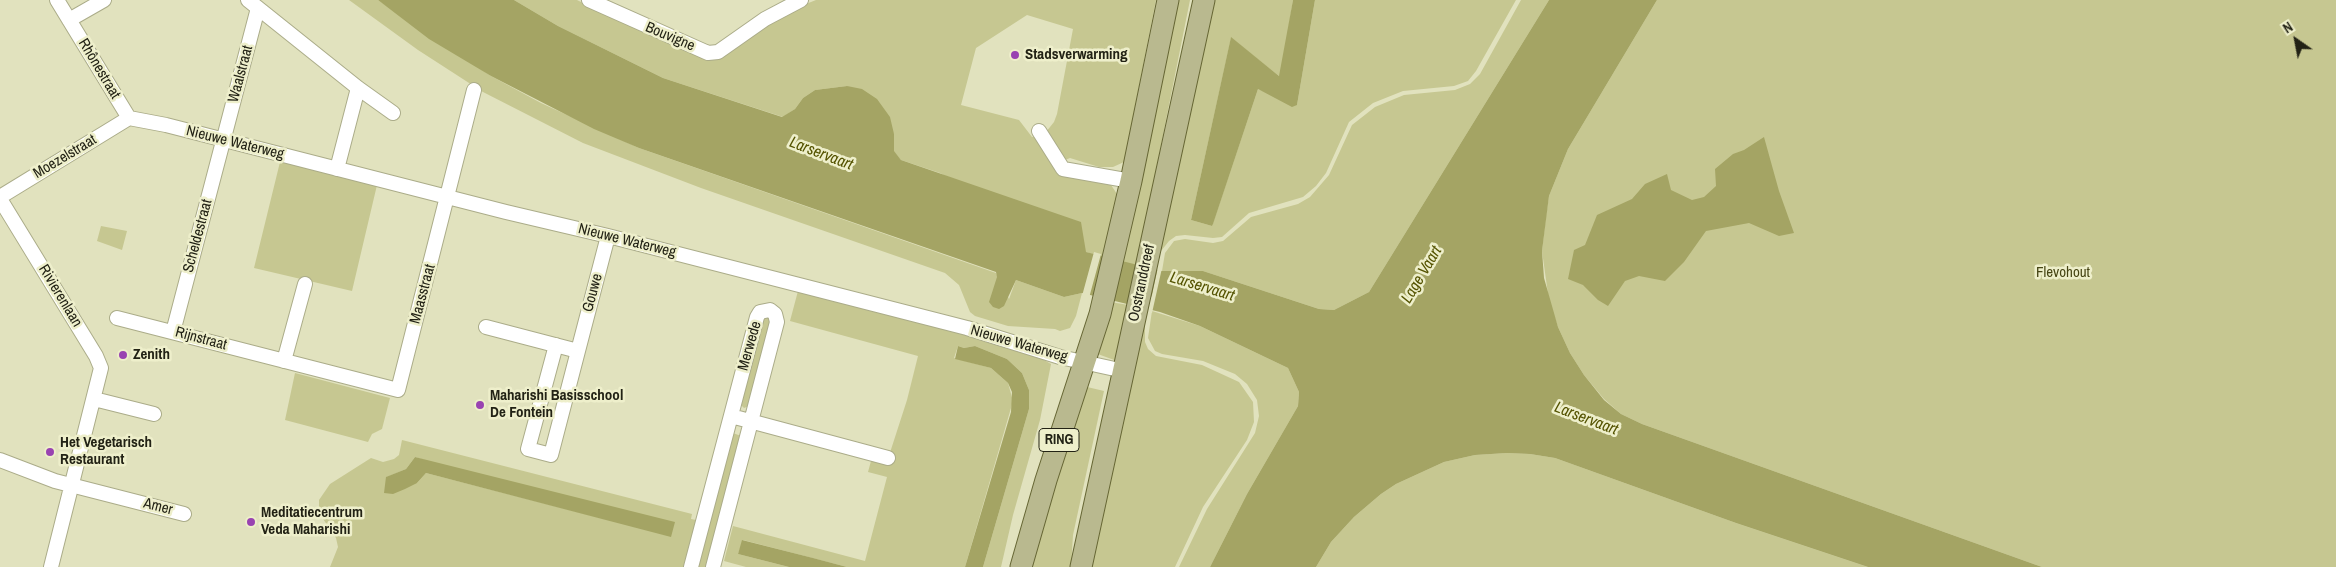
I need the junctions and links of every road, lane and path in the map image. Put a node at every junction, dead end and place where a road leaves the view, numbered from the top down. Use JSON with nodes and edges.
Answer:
{"nodes":[{"id":1,"x":58,"y":0,"type":"edge"},
{"id":2,"x":104,"y":0,"type":"edge"},
{"id":3,"x":589,"y":0,"type":"edge"},
{"id":4,"x":801,"y":0,"type":"edge"},
{"id":5,"x":1168,"y":0,"type":"edge"},
{"id":6,"x":1204,"y":0,"type":"edge"},
{"id":7,"x":253,"y":4,"type":"edge"},
{"id":8,"x":69,"y":20,"type":"junction"},
{"id":9,"x":358,"y":88,"type":"junction"},
{"id":10,"x":474,"y":90,"type":"dead end"},
{"id":11,"x":393,"y":113,"type":"dead end"},
{"id":12,"x":129,"y":118,"type":"junction"},
{"id":13,"x":1039,"y":131,"type":"dead end"},
{"id":14,"x":224,"y":140,"type":"junction"},
{"id":15,"x":337,"y":169,"type":"junction"},
{"id":16,"x":1131,"y":181,"type":"junction"},
{"id":17,"x":448,"y":197,"type":"junction"},
{"id":18,"x":0,"y":198,"type":"edge"},
{"id":19,"x":608,"y":236,"type":"junction"},
{"id":20,"x":305,"y":284,"type":"dead end"},
{"id":21,"x":117,"y":318,"type":"dead end"},
{"id":22,"x":486,"y":327,"type":"dead end"},
{"id":23,"x":173,"y":332,"type":"junction"},
{"id":24,"x":556,"y":345,"type":"junction"},
{"id":25,"x":578,"y":351,"type":"junction"},
{"id":26,"x":284,"y":361,"type":"junction"},
{"id":27,"x":1085,"y":362,"type":"junction"},
{"id":28,"x":1124,"y":372,"type":"junction"},
{"id":29,"x":398,"y":390,"type":"joint"},
{"id":30,"x":94,"y":398,"type":"junction"},
{"id":31,"x":154,"y":414,"type":"dead end"},
{"id":32,"x":731,"y":416,"type":"junction"},
{"id":33,"x":751,"y":421,"type":"junction"},
{"id":34,"x":888,"y":458,"type":"dead end"},
{"id":35,"x":0,"y":460,"type":"edge"},
{"id":36,"x":72,"y":486,"type":"junction"},
{"id":37,"x":184,"y":514,"type":"dead end"},
{"id":38,"x":51,"y":567,"type":"edge"},
{"id":39,"x":691,"y":567,"type":"edge"},
{"id":40,"x":713,"y":567,"type":"edge"},
{"id":41,"x":1021,"y":567,"type":"edge"},
{"id":42,"x":1081,"y":567,"type":"edge"}],
"edges":[{"from":1,"to":8,"type":"street","name":"Rhônestraat"},
{"from":2,"to":8,"type":"street"},
{"from":3,"to":4,"type":"street","name":"Bouvigne"},
{"from":5,"to":16,"type":"main road","number":"RING"},
{"from":6,"to":28,"type":"main road","name":"Oostranddreef"},
{"from":7,"to":9,"type":"street","name":"Waalstraat"},
{"from":7,"to":14,"type":"street","name":"Waalstraat"},
{"from":8,"to":12,"type":"street","name":"Rhônestraat"},
{"from":9,"to":11,"type":"street","name":"Waalstraat"},
{"from":9,"to":15,"type":"street"},
{"from":10,"to":17,"type":"street"},
{"from":12,"to":14,"type":"street","name":"Nieuwe Waterweg"},
{"from":12,"to":18,"type":"street","name":"Moezelstraat"},
{"from":13,"to":16,"type":"street"},
{"from":14,"to":15,"type":"street","name":"Nieuwe Waterweg"},
{"from":14,"to":23,"type":"street","name":"Scheldestraat"},
{"from":15,"to":17,"type":"street","name":"Nieuwe Waterweg"},
{"from":16,"to":27,"type":"main road","number":"RING"},
{"from":17,"to":19,"type":"street","name":"Nieuwe Waterweg"},
{"from":17,"to":29,"type":"street","name":"Maasstraat"},
{"from":18,"to":30,"type":"street","name":"Rivierenlaan"},
{"from":19,"to":25,"type":"street","name":"Gouwe"},
{"from":19,"to":27,"type":"street","name":"Nieuwe Waterweg"},
{"from":20,"to":26,"type":"street"},
{"from":21,"to":23,"type":"street","name":"Rijnstraat"},
{"from":22,"to":24,"type":"street"},
{"from":23,"to":26,"type":"street","name":"Rijnstraat"},
{"from":24,"to":25,"type":"street"},
{"from":24,"to":25,"type":"street","name":"Gouwe"},
{"from":26,"to":29,"type":"street","name":"Rijnstraat"},
{"from":27,"to":28,"type":"street","name":"Nieuwe Waterweg"},
{"from":27,"to":41,"type":"main road","number":"RING"},
{"from":28,"to":42,"type":"main road","name":"Oostranddreef"},
{"from":30,"to":31,"type":"street"},
{"from":30,"to":36,"type":"street","name":"Rivierenlaan"},
{"from":32,"to":33,"type":"street"},
{"from":32,"to":33,"type":"street","name":"Merwede"},
{"from":32,"to":39,"type":"street","name":"Merwede"},
{"from":33,"to":34,"type":"street"},
{"from":33,"to":40,"type":"street","name":"Merwede"},
{"from":35,"to":36,"type":"street"},
{"from":36,"to":37,"type":"street","name":"Amer"},
{"from":36,"to":38,"type":"street","name":"Rivierenlaan"}]}
